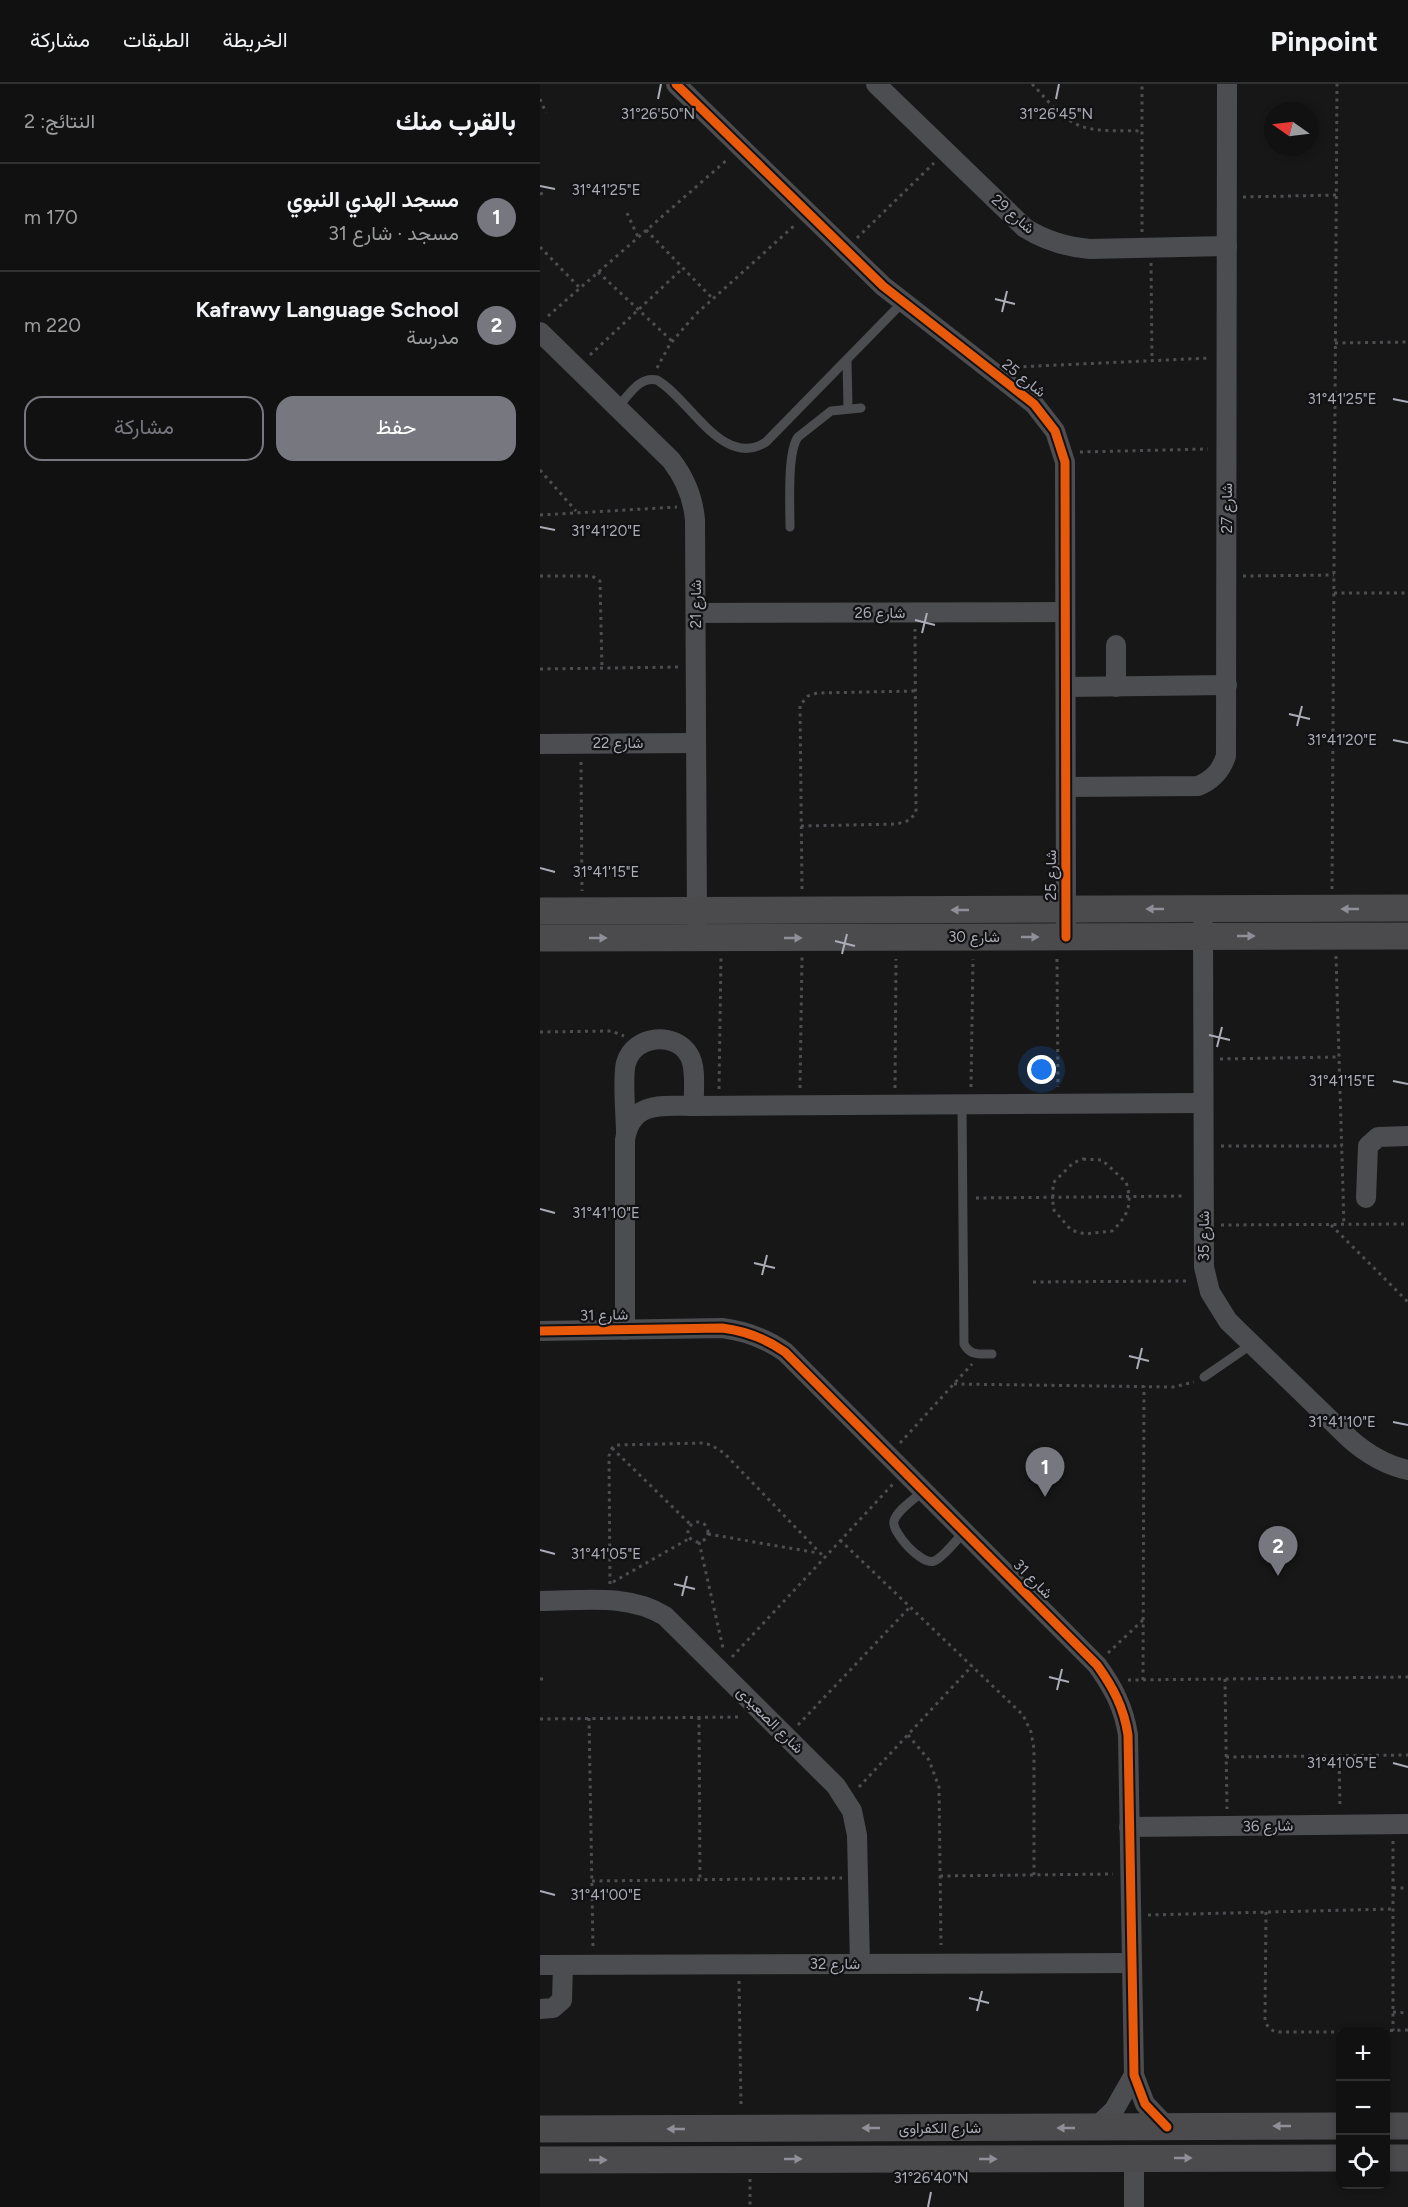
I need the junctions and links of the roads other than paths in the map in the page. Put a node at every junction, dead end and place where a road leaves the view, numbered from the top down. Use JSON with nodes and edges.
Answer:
{"nodes":[{"id":1,"x":676,"y":84,"type":"edge"},
{"id":2,"x":876,"y":84,"type":"edge"},
{"id":3,"x":1227,"y":84,"type":"edge"},
{"id":4,"x":1227,"y":246,"type":"junction"},
{"id":5,"x":902,"y":303,"type":"junction"},
{"id":6,"x":540,"y":332,"type":"edge"},
{"id":7,"x":847,"y":360,"type":"junction"},
{"id":8,"x":618,"y":407,"type":"junction"},
{"id":9,"x":848,"y":408,"type":"junction"},
{"id":10,"x":861,"y":408,"type":"dead end"},
{"id":11,"x":790,"y":527,"type":"dead end"},
{"id":12,"x":1065,"y":612,"type":"junction"},
{"id":13,"x":696,"y":613,"type":"junction"},
{"id":14,"x":1116,"y":645,"type":"dead end"},
{"id":15,"x":1227,"y":685,"type":"junction"},
{"id":16,"x":1065,"y":687,"type":"junction"},
{"id":17,"x":1116,"y":687,"type":"junction"},
{"id":18,"x":696,"y":743,"type":"junction"},
{"id":19,"x":540,"y":744,"type":"edge"},
{"id":20,"x":1066,"y":787,"type":"junction"},
{"id":21,"x":1408,"y":908,"type":"edge"},
{"id":22,"x":1066,"y":909,"type":"junction"},
{"id":23,"x":1203,"y":909,"type":"junction"},
{"id":24,"x":697,"y":910,"type":"junction"},
{"id":25,"x":540,"y":911,"type":"edge"},
{"id":26,"x":1203,"y":936,"type":"junction"},
{"id":27,"x":1408,"y":936,"type":"edge"},
{"id":28,"x":1061,"y":937,"type":"junction"},
{"id":29,"x":540,"y":938,"type":"edge"},
{"id":30,"x":709,"y":938,"type":"junction"},
{"id":31,"x":1203,"y":1103,"type":"junction"},
{"id":32,"x":966,"y":1104,"type":"junction"},
{"id":33,"x":694,"y":1106,"type":"junction"},
{"id":34,"x":1408,"y":1136,"type":"edge"},
{"id":35,"x":626,"y":1140,"type":"junction"},
{"id":36,"x":1366,"y":1198,"type":"dead end"},
{"id":37,"x":625,"y":1330,"type":"junction"},
{"id":38,"x":540,"y":1331,"type":"edge"},
{"id":39,"x":1252,"y":1344,"type":"junction"},
{"id":40,"x":992,"y":1354,"type":"dead end"},
{"id":41,"x":1204,"y":1377,"type":"road end"},
{"id":42,"x":1408,"y":1470,"type":"edge"},
{"id":43,"x":923,"y":1491,"type":"junction"},
{"id":44,"x":964,"y":1532,"type":"junction"},
{"id":45,"x":540,"y":1602,"type":"edge"},
{"id":46,"x":1400,"y":1824,"type":"edge"},
{"id":47,"x":1129,"y":1827,"type":"junction"},
{"id":48,"x":1131,"y":1963,"type":"junction"},
{"id":49,"x":860,"y":1964,"type":"junction"},
{"id":50,"x":540,"y":1965,"type":"edge"},
{"id":51,"x":562,"y":1965,"type":"junction"},
{"id":52,"x":540,"y":2008,"type":"edge"},
{"id":53,"x":1134,"y":2075,"type":"junction"},
{"id":54,"x":1336,"y":2126,"type":"edge"},
{"id":55,"x":1390,"y":2126,"type":"edge"},
{"id":56,"x":1408,"y":2126,"type":"edge"},
{"id":57,"x":1167,"y":2127,"type":"junction"},
{"id":58,"x":1095,"y":2128,"type":"junction"},
{"id":59,"x":540,"y":2129,"type":"edge"},
{"id":60,"x":1134,"y":2158,"type":"junction"},
{"id":61,"x":1336,"y":2158,"type":"edge"},
{"id":62,"x":1390,"y":2158,"type":"edge"},
{"id":63,"x":1408,"y":2158,"type":"edge"},
{"id":64,"x":540,"y":2160,"type":"edge"},
{"id":65,"x":1134,"y":2207,"type":"edge"}],
"edges":[{"from":1,"to":5,"type":"street","name":"شارع 25"},
{"from":2,"to":4,"type":"street","name":"شارع 29"},
{"from":3,"to":4,"type":"street","name":"شارع 27"},
{"from":4,"to":15,"type":"street","name":"شارع 27"},
{"from":5,"to":7,"type":"lane"},
{"from":5,"to":12,"type":"street","name":"شارع 25"},
{"from":6,"to":8,"type":"street","name":"شارع 21"},
{"from":7,"to":8,"type":"lane"},
{"from":7,"to":9,"type":"lane"},
{"from":8,"to":13,"type":"street","name":"شارع 21"},
{"from":9,"to":10,"type":"lane"},
{"from":9,"to":11,"type":"lane"},
{"from":12,"to":13,"type":"street","name":"شارع 26"},
{"from":12,"to":16,"type":"street","name":"شارع 25"},
{"from":13,"to":18,"type":"street","name":"شارع 21"},
{"from":14,"to":17,"type":"street"},
{"from":15,"to":17,"type":"street"},
{"from":15,"to":20,"type":"street","name":"شارع 27"},
{"from":16,"to":17,"type":"street"},
{"from":16,"to":20,"type":"street","name":"شارع 25"},
{"from":18,"to":19,"type":"street","name":"شارع 22"},
{"from":18,"to":24,"type":"street","name":"شارع 21"},
{"from":20,"to":22,"type":"street","name":"شارع 25"},
{"from":21,"to":23,"type":"street","name":"شارع 30","one_way":true},
{"from":23,"to":22,"type":"street","name":"شارع 30","one_way":true},
{"from":22,"to":24,"type":"street","name":"شارع 30","one_way":true},
{"from":22,"to":28,"type":"street","name":"شارع 25"},
{"from":23,"to":26,"type":"street","name":"شارع 35"},
{"from":24,"to":25,"type":"street","name":"شارع 30"},
{"from":24,"to":30,"type":"street","name":"شارع 21"},
{"from":26,"to":27,"type":"street","name":"شارع 30","one_way":true},
{"from":26,"to":28,"type":"street","name":"شارع 30"},
{"from":26,"to":31,"type":"street","name":"شارع 35"},
{"from":30,"to":28,"type":"street","name":"شارع 30","one_way":true},
{"from":29,"to":30,"type":"street","name":"شارع 30","one_way":true},
{"from":31,"to":32,"type":"street"},
{"from":31,"to":39,"type":"street","name":"شارع 35"},
{"from":32,"to":33,"type":"street"},
{"from":32,"to":40,"type":"lane"},
{"from":33,"to":35,"type":"street"},
{"from":33,"to":35,"type":"street"},
{"from":34,"to":36,"type":"street"},
{"from":35,"to":37,"type":"street"},
{"from":37,"to":38,"type":"street","name":"شارع 31"},
{"from":37,"to":43,"type":"street","name":"شارع 31"},
{"from":39,"to":41,"type":"lane"},
{"from":39,"to":42,"type":"street","name":"شارع 35"},
{"from":43,"to":44,"type":"street","name":"شارع 31"},
{"from":43,"to":44,"type":"lane"},
{"from":44,"to":47,"type":"street","name":"شارع 31"},
{"from":45,"to":49,"type":"street","name":"شارع الصعيدى"},
{"from":46,"to":47,"type":"street","name":"شارع 36"},
{"from":47,"to":48,"type":"street","name":"شارع 31"},
{"from":48,"to":49,"type":"street","name":"شارع 32"},
{"from":48,"to":53,"type":"street","name":"شارع 31"},
{"from":49,"to":51,"type":"street","name":"شارع 32"},
{"from":50,"to":51,"type":"street","name":"شارع 32"},
{"from":51,"to":52,"type":"street"},
{"from":53,"to":57,"type":"street","name":"شارع 31"},
{"from":53,"to":58,"type":"street"},
{"from":54,"to":57,"type":"street","name":"شارع الكفراوى","one_way":true},
{"from":55,"to":56,"type":"street"},
{"from":57,"to":58,"type":"street","name":"شارع الكفراوى"},
{"from":58,"to":59,"type":"street","name":"شارع الكفراوى","one_way":true},
{"from":60,"to":61,"type":"street","name":"شارع الكفراوى","one_way":true},
{"from":64,"to":60,"type":"street","name":"شارع الكفراوى","one_way":true},
{"from":60,"to":65,"type":"street"},
{"from":62,"to":63,"type":"street"}]}
